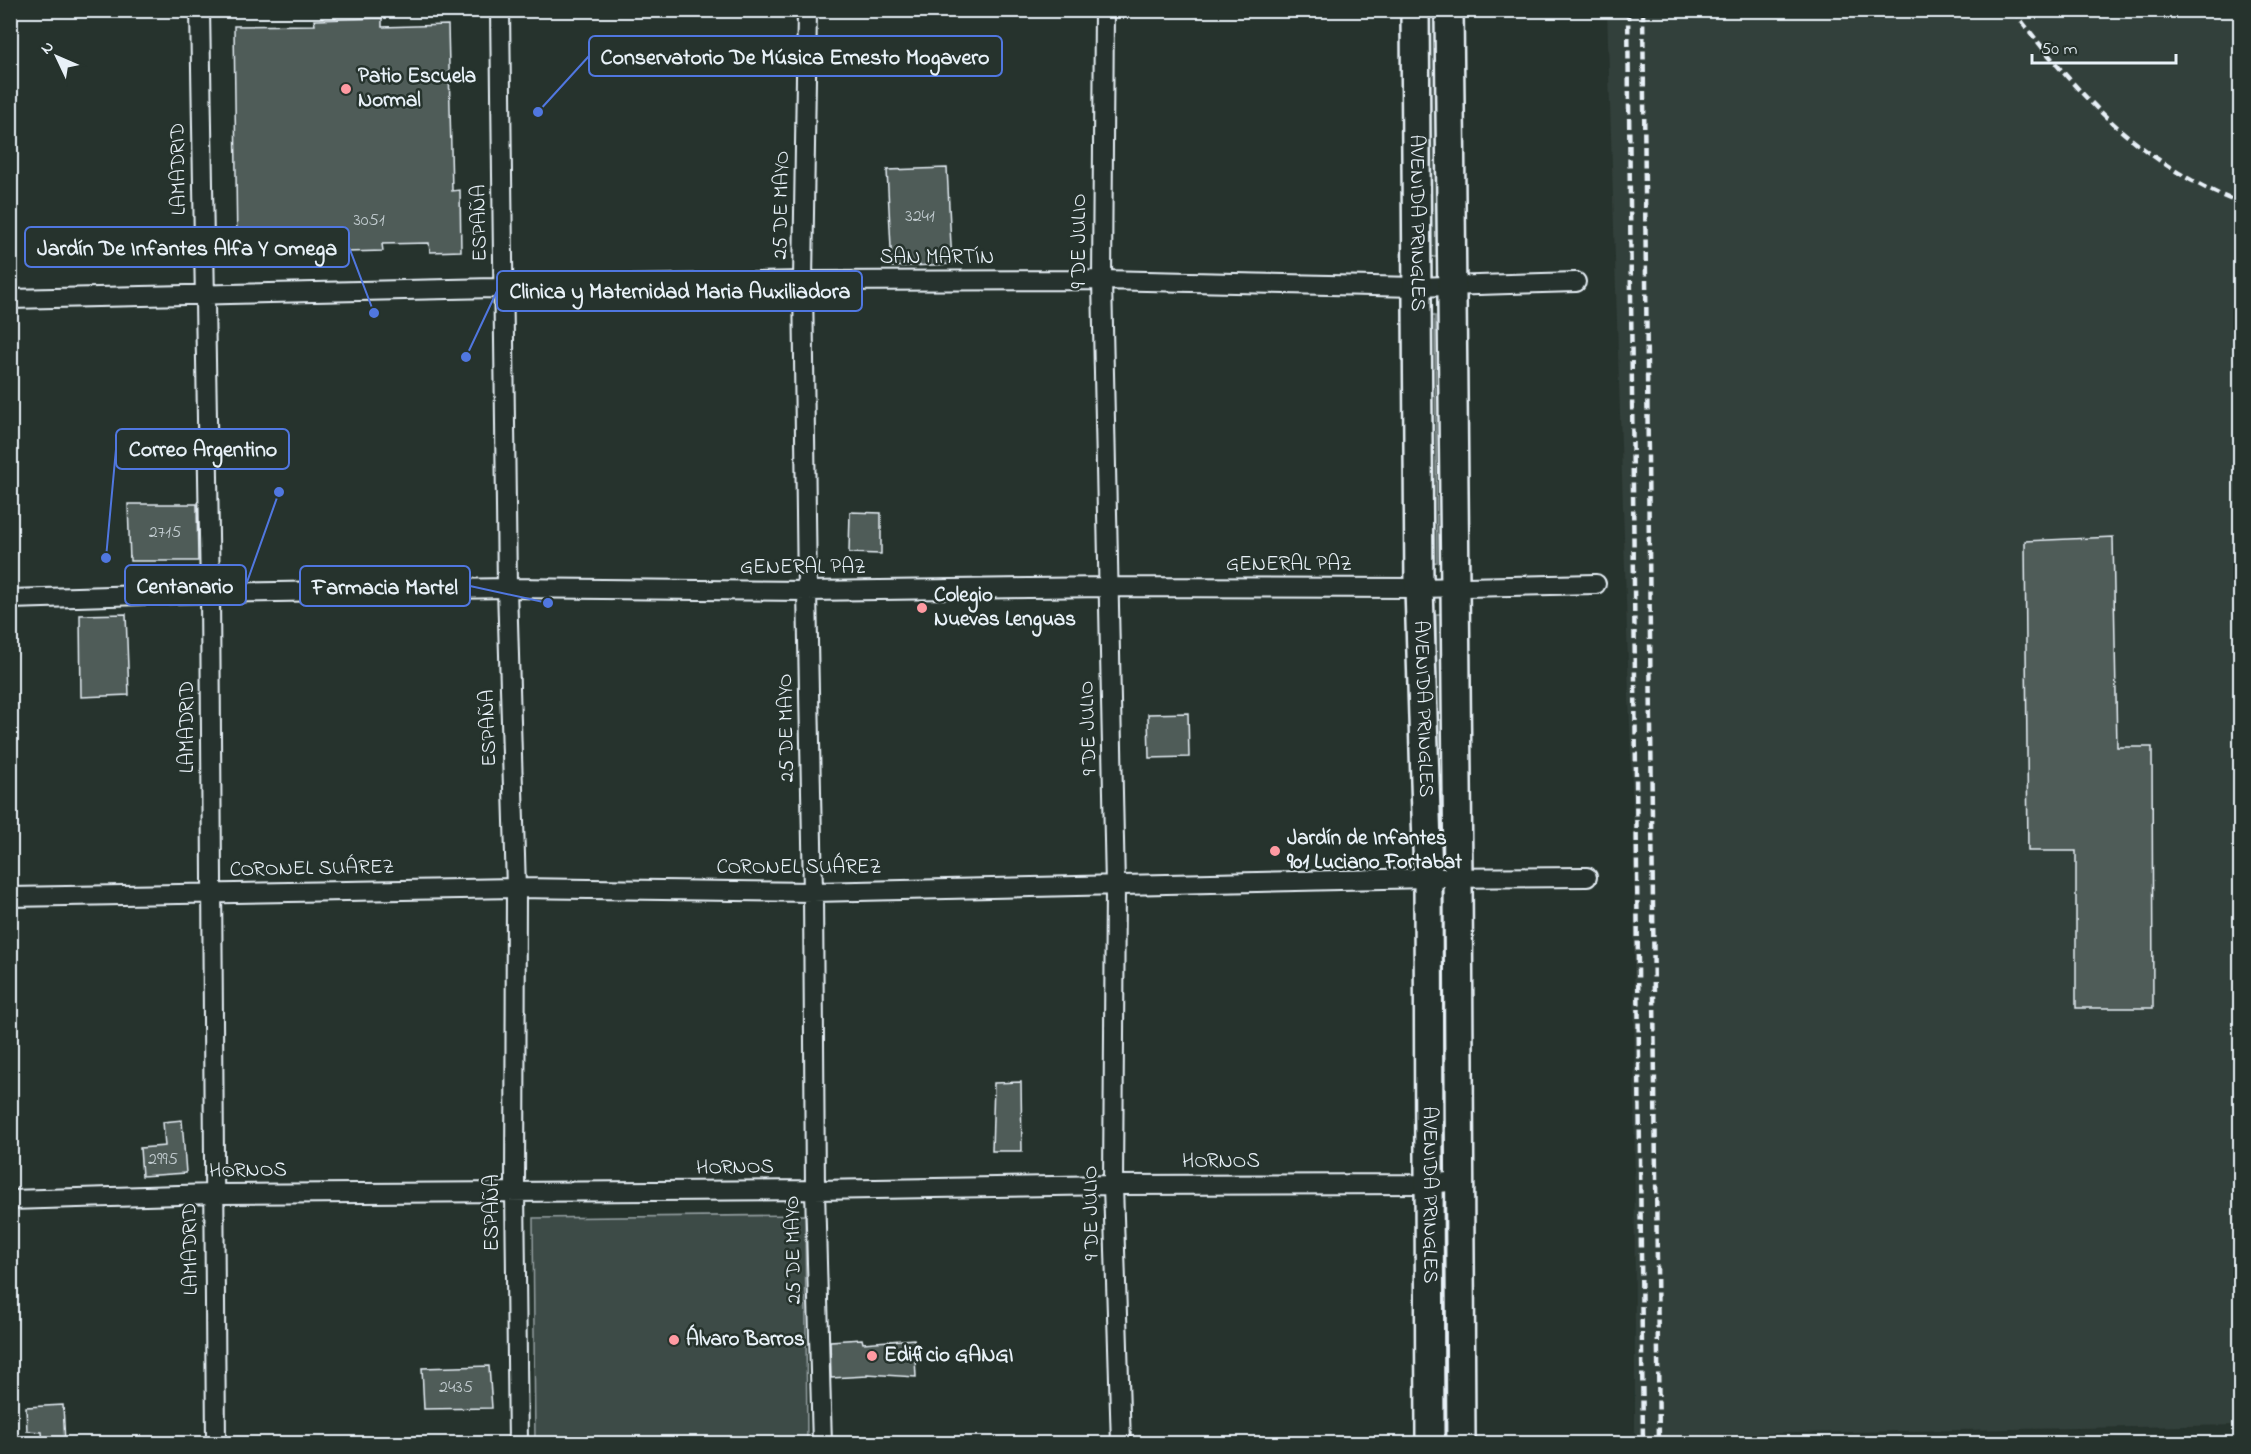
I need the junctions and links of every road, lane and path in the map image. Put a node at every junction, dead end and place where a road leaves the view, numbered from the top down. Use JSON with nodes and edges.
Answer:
{"nodes":[{"id":1,"x":200,"y":10,"type":"edge"},
{"id":2,"x":500,"y":10,"type":"edge"},
{"id":3,"x":807,"y":10,"type":"edge"},
{"id":4,"x":1104,"y":10,"type":"edge"},
{"id":5,"x":1415,"y":10,"type":"edge"},
{"id":6,"x":1449,"y":10,"type":"edge"},
{"id":7,"x":1102,"y":280,"type":"junction"},
{"id":8,"x":803,"y":281,"type":"junction"},
{"id":9,"x":1576,"y":282,"type":"dead end"},
{"id":10,"x":1416,"y":286,"type":"junction"},
{"id":11,"x":1451,"y":286,"type":"junction"},
{"id":12,"x":504,"y":288,"type":"junction"},
{"id":13,"x":203,"y":294,"type":"junction"},
{"id":14,"x":10,"y":299,"type":"edge"},
{"id":15,"x":1596,"y":585,"type":"dead end"},
{"id":16,"x":1454,"y":586,"type":"junction"},
{"id":17,"x":1107,"y":587,"type":"junction"},
{"id":18,"x":507,"y":588,"type":"junction"},
{"id":19,"x":1419,"y":588,"type":"junction"},
{"id":20,"x":807,"y":591,"type":"junction"},
{"id":21,"x":210,"y":593,"type":"junction"},
{"id":22,"x":10,"y":600,"type":"edge"},
{"id":23,"x":1458,"y":877,"type":"junction"},
{"id":24,"x":1587,"y":877,"type":"dead end"},
{"id":25,"x":1428,"y":878,"type":"junction"},
{"id":26,"x":1115,"y":886,"type":"junction"},
{"id":27,"x":516,"y":888,"type":"junction"},
{"id":28,"x":813,"y":892,"type":"junction"},
{"id":29,"x":211,"y":893,"type":"junction"},
{"id":30,"x":10,"y":897,"type":"edge"},
{"id":31,"x":1459,"y":1181,"type":"junction"},
{"id":32,"x":1428,"y":1184,"type":"junction"},
{"id":33,"x":1113,"y":1185,"type":"junction"},
{"id":34,"x":815,"y":1190,"type":"junction"},
{"id":35,"x":515,"y":1191,"type":"junction"},
{"id":36,"x":213,"y":1194,"type":"junction"},
{"id":37,"x":10,"y":1200,"type":"edge"},
{"id":38,"x":216,"y":1443,"type":"edge"},
{"id":39,"x":518,"y":1443,"type":"edge"},
{"id":40,"x":822,"y":1443,"type":"edge"},
{"id":41,"x":1121,"y":1443,"type":"edge"},
{"id":42,"x":1430,"y":1443,"type":"edge"},
{"id":43,"x":1461,"y":1443,"type":"edge"}],
"edges":[{"from":1,"to":13,"type":"street","name":"LAMADRID"},
{"from":2,"to":12,"type":"street","name":"ESPAÑA"},
{"from":3,"to":8,"type":"street","name":"25 DE MAYO"},
{"from":4,"to":7,"type":"street","name":"9 DE JULIO"},
{"from":5,"to":10,"type":"main road","name":"AVENIDA PRINGLES"},
{"from":6,"to":11,"type":"main road","name":"AVENIDA PRINGLES"},
{"from":7,"to":8,"type":"street","name":"SAN MARTÍN"},
{"from":7,"to":10,"type":"street","name":"SAN MARTÍN"},
{"from":7,"to":17,"type":"street","name":"9 DE JULIO"},
{"from":8,"to":12,"type":"street","name":"SAN MARTÍN"},
{"from":8,"to":20,"type":"street","name":"25 DE MAYO"},
{"from":9,"to":11,"type":"street","name":"SAN MARTÍN"},
{"from":10,"to":11,"type":"street","name":"SAN MARTÍN"},
{"from":10,"to":19,"type":"main road","name":"AVENIDA PRINGLES"},
{"from":11,"to":16,"type":"main road","name":"AVENIDA PRINGLES"},
{"from":12,"to":13,"type":"street","name":"SAN MARTÍN"},
{"from":12,"to":18,"type":"street","name":"ESPAÑA"},
{"from":13,"to":14,"type":"street","name":"SAN MARTÍN"},
{"from":13,"to":21,"type":"street","name":"LAMADRID"},
{"from":15,"to":16,"type":"street","name":"GENERAL PAZ"},
{"from":16,"to":19,"type":"street","name":"GENERAL PAZ"},
{"from":16,"to":23,"type":"main road","name":"AVENIDA PRINGLES"},
{"from":17,"to":19,"type":"street","name":"GENERAL PAZ"},
{"from":17,"to":20,"type":"street","name":"GENERAL PAZ"},
{"from":17,"to":26,"type":"street","name":"9 DE JULIO"},
{"from":18,"to":20,"type":"street","name":"GENERAL PAZ"},
{"from":18,"to":21,"type":"street","name":"GENERAL PAZ"},
{"from":18,"to":27,"type":"street","name":"ESPAÑA"},
{"from":19,"to":25,"type":"main road","name":"AVENIDA PRINGLES"},
{"from":20,"to":28,"type":"street","name":"25 DE MAYO"},
{"from":21,"to":22,"type":"street","name":"GENERAL PAZ"},
{"from":21,"to":29,"type":"street","name":"LAMADRID"},
{"from":23,"to":24,"type":"street","name":"CORONEL SUÁREZ"},
{"from":23,"to":25,"type":"street","name":"CORONEL SUÁREZ"},
{"from":23,"to":31,"type":"main road","name":"AVENIDA PRINGLES"},
{"from":25,"to":26,"type":"street","name":"CORONEL SUÁREZ"},
{"from":25,"to":32,"type":"main road","name":"AVENIDA PRINGLES"},
{"from":26,"to":28,"type":"street","name":"CORONEL SUÁREZ"},
{"from":26,"to":33,"type":"street","name":"9 DE JULIO"},
{"from":27,"to":28,"type":"street","name":"CORONEL SUÁREZ"},
{"from":27,"to":29,"type":"street","name":"CORONEL SUÁREZ"},
{"from":27,"to":35,"type":"street","name":"ESPAÑA"},
{"from":28,"to":34,"type":"street","name":"25 DE MAYO"},
{"from":29,"to":30,"type":"street","name":"CORONEL SUÁREZ"},
{"from":29,"to":36,"type":"street","name":"LAMADRID"},
{"from":31,"to":32,"type":"street","name":"HORNOS"},
{"from":31,"to":43,"type":"main road","name":"AVENIDA PRINGLES"},
{"from":32,"to":33,"type":"street","name":"HORNOS"},
{"from":32,"to":42,"type":"main road","name":"AVENIDA PRINGLES"},
{"from":33,"to":34,"type":"street","name":"HORNOS"},
{"from":33,"to":41,"type":"street","name":"9 DE JULIO"},
{"from":34,"to":35,"type":"street","name":"HORNOS"},
{"from":34,"to":40,"type":"street","name":"25 DE MAYO"},
{"from":35,"to":36,"type":"street","name":"HORNOS"},
{"from":35,"to":39,"type":"street","name":"ESPAÑA"},
{"from":36,"to":37,"type":"street","name":"HORNOS"},
{"from":36,"to":38,"type":"street","name":"LAMADRID"}]}
